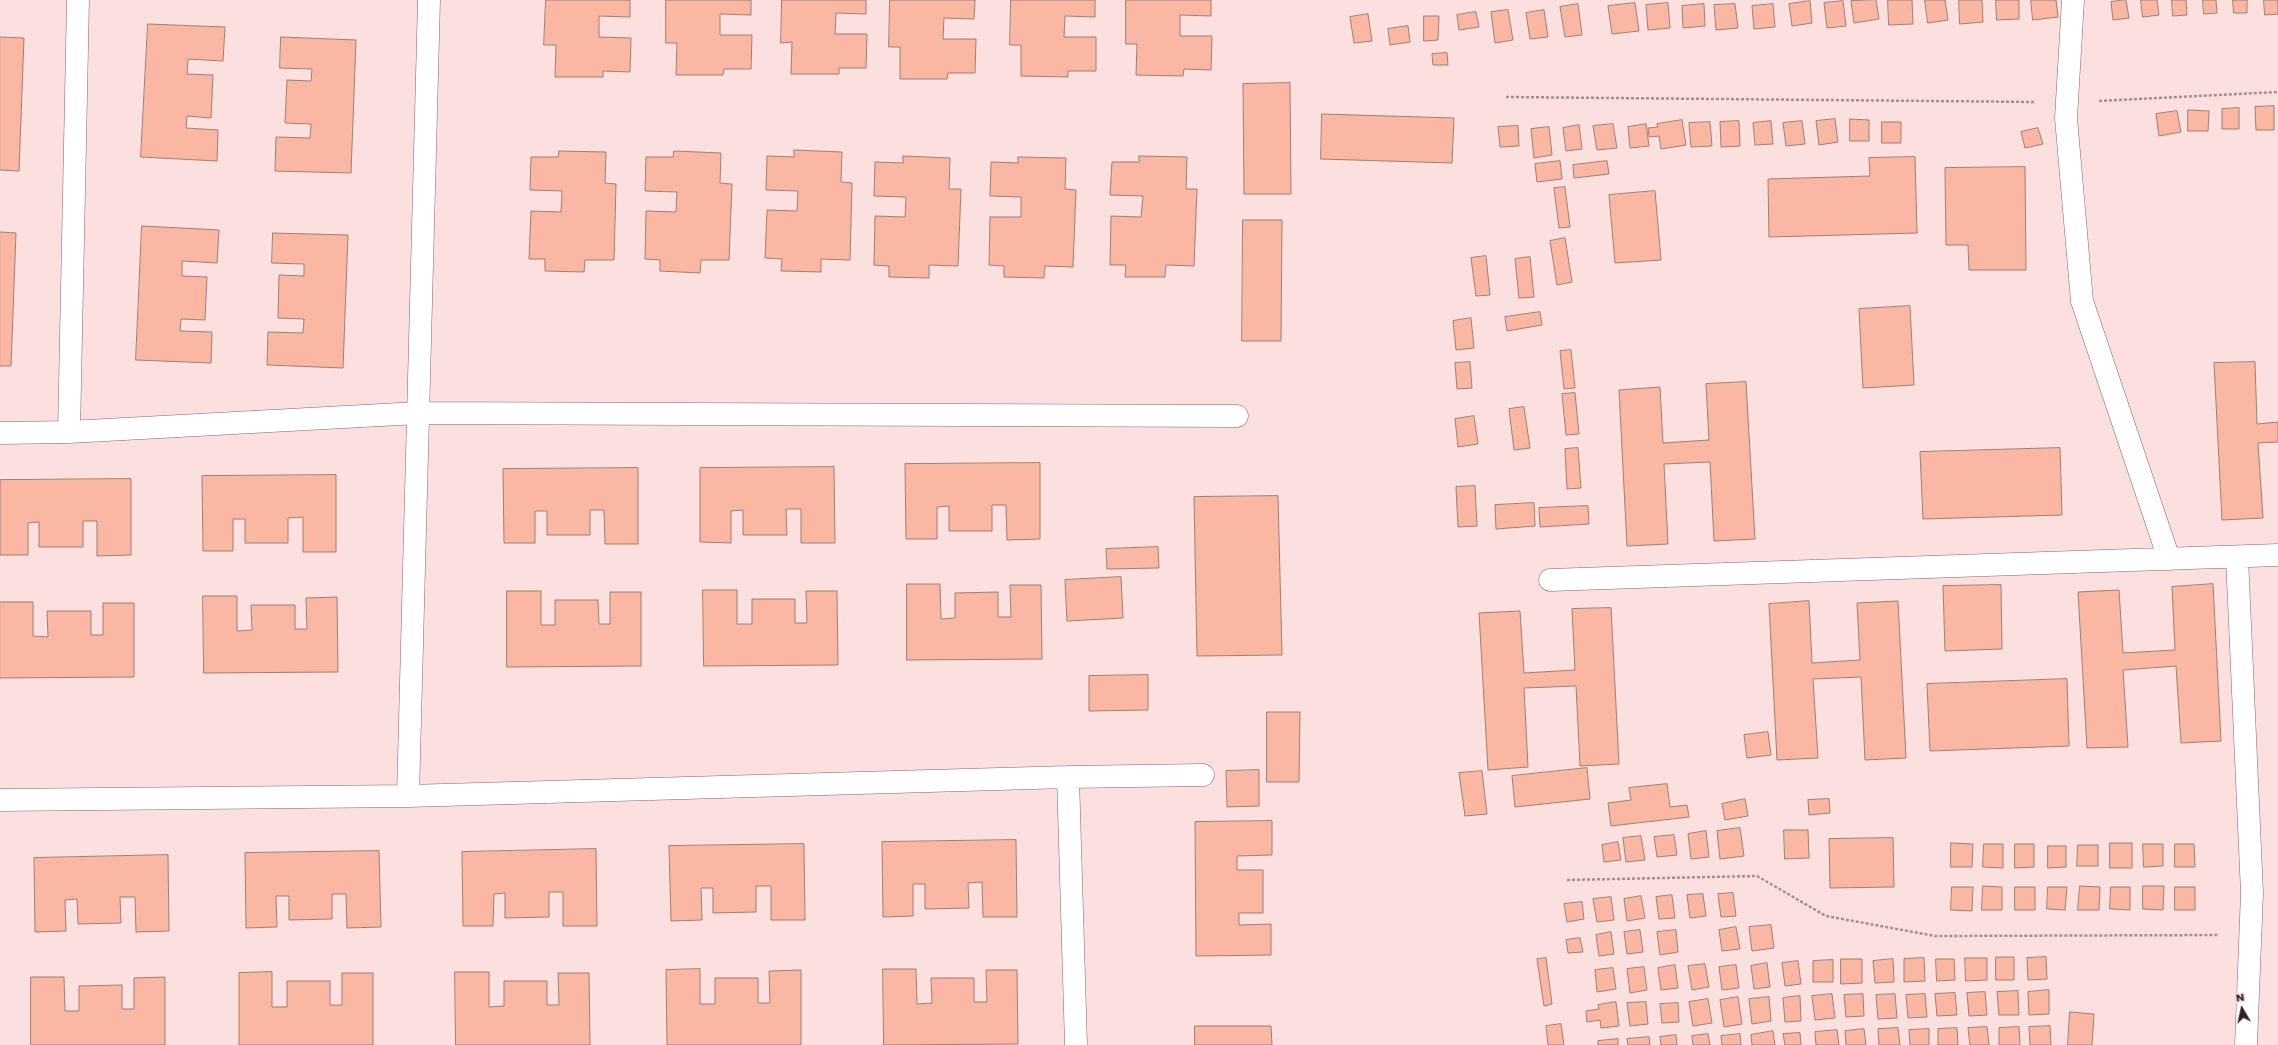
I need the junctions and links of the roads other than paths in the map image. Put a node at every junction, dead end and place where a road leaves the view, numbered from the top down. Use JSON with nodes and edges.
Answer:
{"nodes":[{"id":1,"x":78,"y":0,"type":"edge"},
{"id":2,"x":429,"y":0,"type":"edge"},
{"id":3,"x":2073,"y":0,"type":"edge"},
{"id":4,"x":418,"y":413,"type":"junction"},
{"id":5,"x":1237,"y":416,"type":"dead end"},
{"id":6,"x":68,"y":432,"type":"junction"},
{"id":7,"x":0,"y":433,"type":"edge"},
{"id":8,"x":2278,"y":555,"type":"edge"},
{"id":9,"x":2237,"y":557,"type":"junction"},
{"id":10,"x":2169,"y":559,"type":"junction"},
{"id":11,"x":1550,"y":580,"type":"dead end"},
{"id":12,"x":1203,"y":775,"type":"dead end"},
{"id":13,"x":1068,"y":777,"type":"junction"},
{"id":14,"x":408,"y":796,"type":"junction"},
{"id":15,"x":0,"y":800,"type":"edge"},
{"id":16,"x":1076,"y":1045,"type":"edge"},
{"id":17,"x":2246,"y":1045,"type":"edge"}],
"edges":[{"from":1,"to":6,"type":"street"},
{"from":2,"to":4,"type":"street"},
{"from":3,"to":10,"type":"street"},
{"from":4,"to":5,"type":"street"},
{"from":4,"to":6,"type":"street"},
{"from":4,"to":14,"type":"street"},
{"from":6,"to":7,"type":"street"},
{"from":8,"to":9,"type":"street"},
{"from":9,"to":10,"type":"street"},
{"from":9,"to":17,"type":"street"},
{"from":10,"to":11,"type":"street"},
{"from":12,"to":13,"type":"street"},
{"from":13,"to":14,"type":"street"},
{"from":13,"to":16,"type":"street"},
{"from":14,"to":15,"type":"street"}]}
